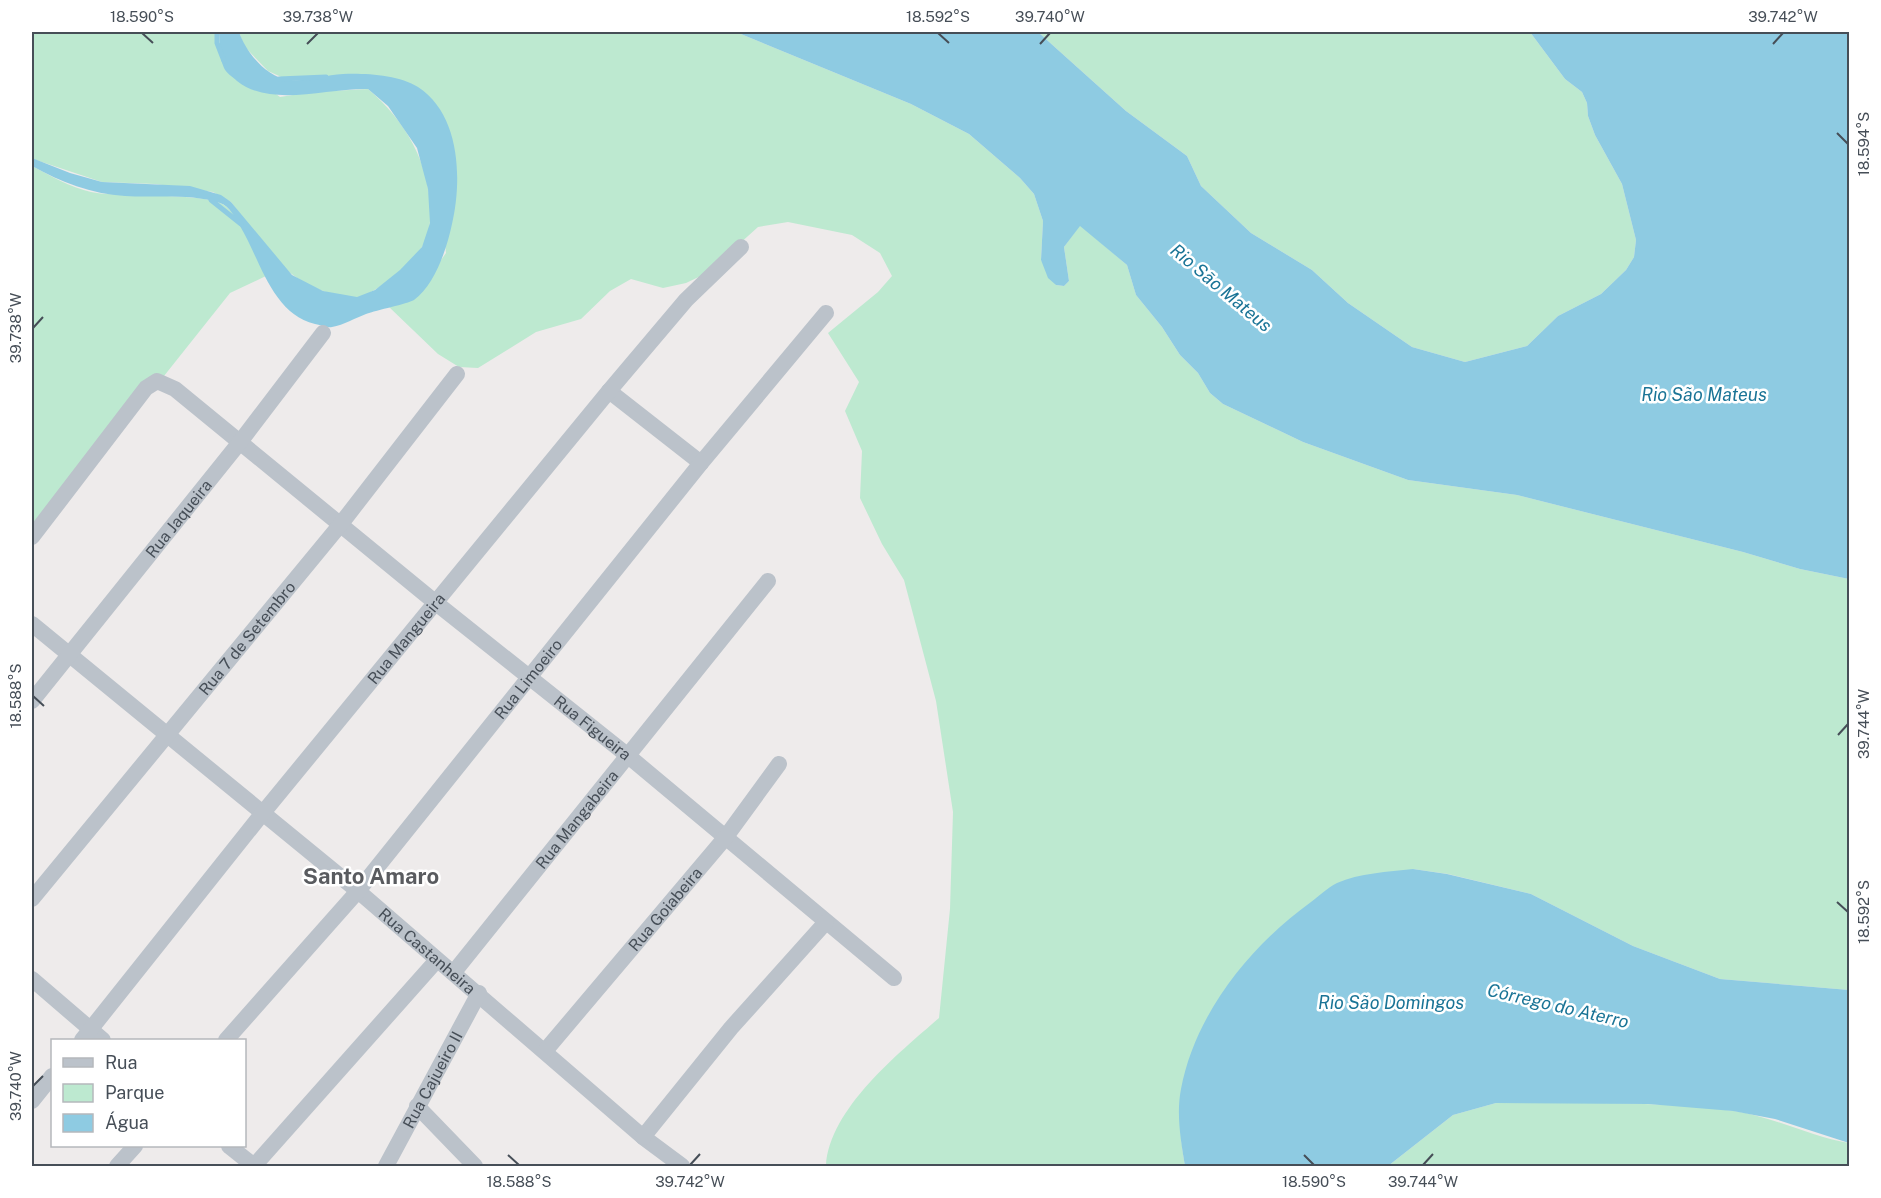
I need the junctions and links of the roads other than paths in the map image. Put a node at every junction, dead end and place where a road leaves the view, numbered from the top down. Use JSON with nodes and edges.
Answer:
{"nodes":[{"id":1,"x":741,"y":247,"type":"dead end"},
{"id":2,"x":826,"y":312,"type":"dead end"},
{"id":3,"x":323,"y":333,"type":"dead end"},
{"id":4,"x":457,"y":374,"type":"dead end"},
{"id":5,"x":609,"y":391,"type":"junction"},
{"id":6,"x":240,"y":442,"type":"junction"},
{"id":7,"x":701,"y":463,"type":"junction"},
{"id":8,"x":340,"y":525,"type":"junction"},
{"id":9,"x":32,"y":537,"type":"edge"},
{"id":10,"x":768,"y":581,"type":"dead end"},
{"id":11,"x":436,"y":603,"type":"junction"},
{"id":12,"x":32,"y":624,"type":"edge"},
{"id":13,"x":70,"y":653,"type":"junction"},
{"id":14,"x":531,"y":677,"type":"junction"},
{"id":15,"x":32,"y":701,"type":"edge"},
{"id":16,"x":168,"y":734,"type":"junction"},
{"id":17,"x":627,"y":755,"type":"junction"},
{"id":18,"x":779,"y":764,"type":"dead end"},
{"id":19,"x":262,"y":813,"type":"junction"},
{"id":20,"x":725,"y":838,"type":"junction"},
{"id":21,"x":358,"y":891,"type":"junction"},
{"id":22,"x":32,"y":899,"type":"edge"},
{"id":23,"x":826,"y":922,"type":"junction"},
{"id":24,"x":438,"y":960,"type":"junction"},
{"id":25,"x":454,"y":972,"type":"junction"},
{"id":26,"x":894,"y":978,"type":"dead end"},
{"id":27,"x":32,"y":979,"type":"edge"},
{"id":28,"x":479,"y":993,"type":"junction"},
{"id":29,"x":92,"y":1037,"type":"edge"},
{"id":30,"x":228,"y":1039,"type":"edge"},
{"id":31,"x":545,"y":1051,"type":"junction"},
{"id":32,"x":51,"y":1077,"type":"edge"},
{"id":33,"x":32,"y":1101,"type":"edge"},
{"id":34,"x":417,"y":1106,"type":"junction"},
{"id":35,"x":643,"y":1137,"type":"junction"},
{"id":36,"x":134,"y":1147,"type":"edge"},
{"id":37,"x":230,"y":1147,"type":"edge"},
{"id":38,"x":117,"y":1167,"type":"edge"},
{"id":39,"x":254,"y":1167,"type":"edge"},
{"id":40,"x":386,"y":1167,"type":"edge"},
{"id":41,"x":475,"y":1167,"type":"edge"},
{"id":42,"x":682,"y":1167,"type":"edge"}],
"edges":[{"from":1,"to":5,"type":"street","name":"Rua Mangueira"},
{"from":2,"to":7,"type":"street","name":"Rua Limoeiro"},
{"from":3,"to":6,"type":"street","name":"Rua Jaqueira"},
{"from":4,"to":8,"type":"street","name":"Rua 7 de Setembro"},
{"from":5,"to":7,"type":"street"},
{"from":5,"to":11,"type":"street","name":"Rua Mangueira"},
{"from":6,"to":8,"type":"street","name":"Rua Figueira"},
{"from":6,"to":9,"type":"street","name":"Rua Figueira"},
{"from":6,"to":13,"type":"street","name":"Rua Jaqueira"},
{"from":7,"to":14,"type":"street","name":"Rua Limoeiro"},
{"from":8,"to":11,"type":"street","name":"Rua Figueira"},
{"from":8,"to":16,"type":"street","name":"Rua 7 de Setembro"},
{"from":10,"to":17,"type":"street","name":"Rua Mangabeira"},
{"from":11,"to":14,"type":"street","name":"Rua Figueira"},
{"from":11,"to":19,"type":"street","name":"Rua Mangueira"},
{"from":12,"to":13,"type":"street","name":"Rua Castanheira"},
{"from":13,"to":15,"type":"street","name":"Rua Jaqueira"},
{"from":13,"to":16,"type":"street","name":"Rua Castanheira"},
{"from":14,"to":17,"type":"street","name":"Rua Figueira"},
{"from":14,"to":21,"type":"street","name":"Rua Limoeiro"},
{"from":16,"to":19,"type":"street","name":"Rua Castanheira"},
{"from":16,"to":22,"type":"street","name":"Rua 7 de Setembro"},
{"from":17,"to":20,"type":"street","name":"Rua Figueira"},
{"from":17,"to":25,"type":"street","name":"Rua Mangabeira"},
{"from":18,"to":20,"type":"street","name":"Rua Goiabeira"},
{"from":19,"to":21,"type":"street","name":"Rua Castanheira"},
{"from":19,"to":29,"type":"street","name":"Rua Mangueira"},
{"from":20,"to":23,"type":"street","name":"Rua Figueira"},
{"from":20,"to":31,"type":"street","name":"Rua Goiabeira"},
{"from":21,"to":24,"type":"street","name":"Rua Castanheira"},
{"from":21,"to":30,"type":"street","name":"Rua Limoeiro"},
{"from":23,"to":26,"type":"street","name":"Rua Figueira"},
{"from":23,"to":35,"type":"street"},
{"from":24,"to":25,"type":"street","name":"Rua Castanheira"},
{"from":24,"to":39,"type":"street"},
{"from":25,"to":28,"type":"street","name":"Rua Castanheira"},
{"from":27,"to":29,"type":"street"},
{"from":28,"to":31,"type":"street","name":"Rua Castanheira"},
{"from":28,"to":34,"type":"street","name":"Rua Cajueiro II"},
{"from":31,"to":35,"type":"street","name":"Rua Castanheira"},
{"from":32,"to":33,"type":"street"},
{"from":34,"to":40,"type":"street","name":"Rua Cajueiro II"},
{"from":34,"to":41,"type":"street"},
{"from":35,"to":42,"type":"street","name":"Rua Castanheira"},
{"from":36,"to":38,"type":"street"},
{"from":37,"to":39,"type":"street"}]}
